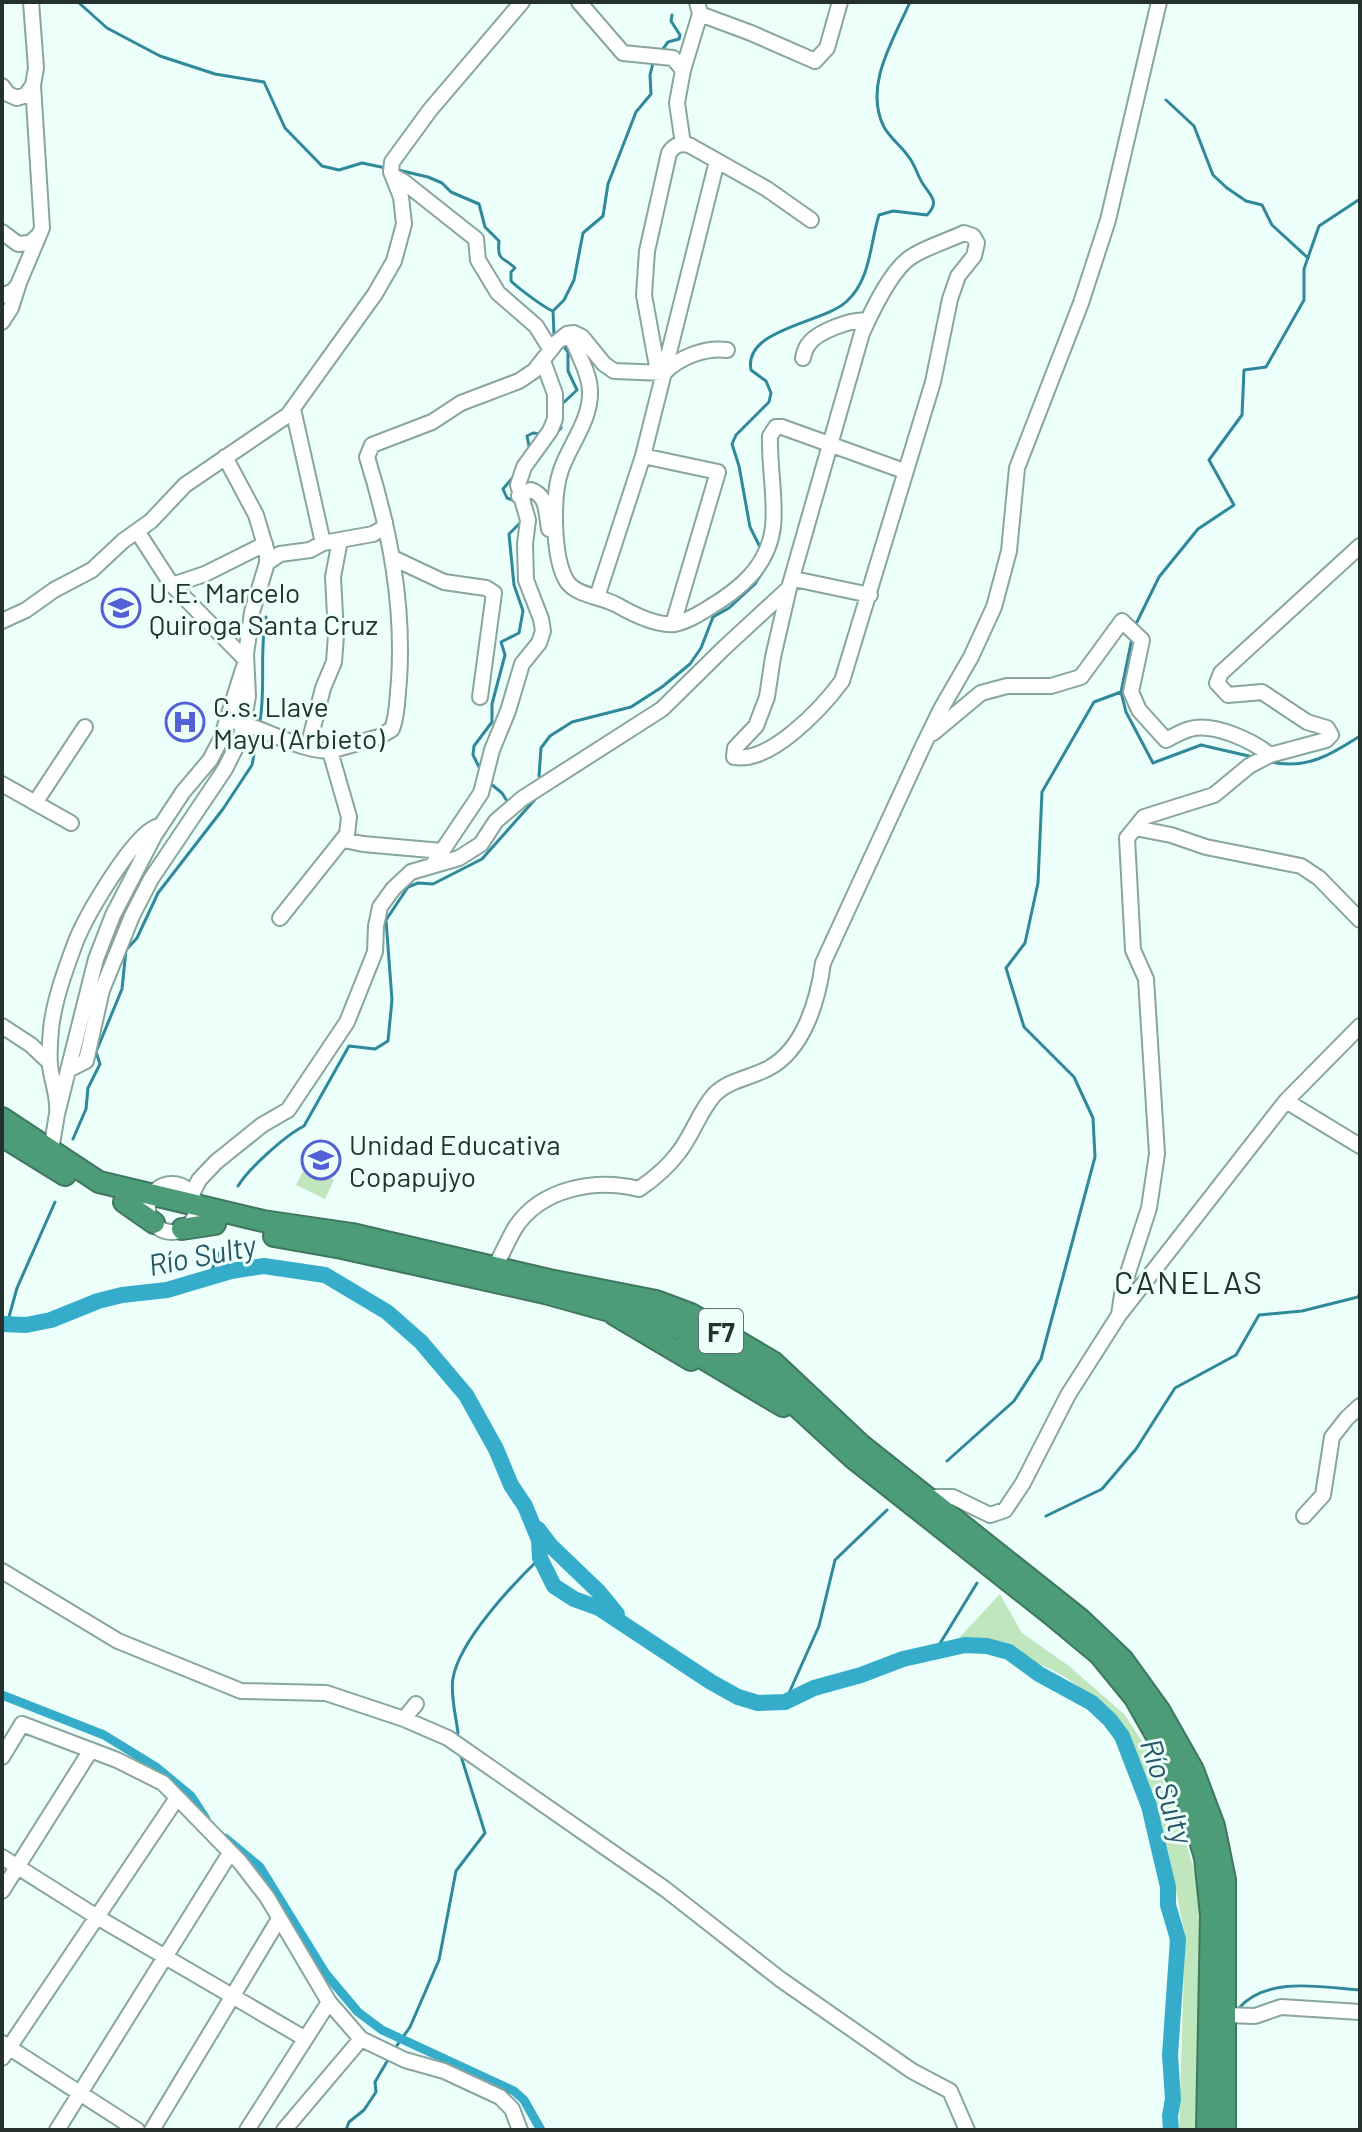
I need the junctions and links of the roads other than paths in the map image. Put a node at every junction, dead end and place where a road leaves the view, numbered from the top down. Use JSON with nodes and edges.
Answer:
{"nodes":[{"id":1,"x":31,"y":2,"type":"edge"},
{"id":2,"x":522,"y":2,"type":"edge"},
{"id":3,"x":579,"y":2,"type":"edge"},
{"id":4,"x":840,"y":2,"type":"edge"},
{"id":5,"x":1159,"y":2,"type":"edge"},
{"id":6,"x":698,"y":8,"type":"edge"},
{"id":7,"x":683,"y":70,"type":"junction"},
{"id":8,"x":33,"y":85,"type":"junction"},
{"id":9,"x":2,"y":86,"type":"edge"},
{"id":10,"x":683,"y":144,"type":"junction"},
{"id":11,"x":717,"y":161,"type":"junction"},
{"id":12,"x":393,"y":176,"type":"junction"},
{"id":13,"x":811,"y":220,"type":"dead end"},
{"id":14,"x":2,"y":232,"type":"edge"},
{"id":15,"x":39,"y":235,"type":"junction"},
{"id":16,"x":18,"y":285,"type":"junction"},
{"id":17,"x":2,"y":296,"type":"edge"},
{"id":18,"x":867,"y":321,"type":"junction"},
{"id":19,"x":2,"y":322,"type":"edge"},
{"id":20,"x":563,"y":337,"type":"junction"},
{"id":21,"x":727,"y":350,"type":"dead end"},
{"id":22,"x":547,"y":356,"type":"junction"},
{"id":23,"x":803,"y":358,"type":"dead end"},
{"id":24,"x":661,"y":372,"type":"junction"},
{"id":25,"x":293,"y":409,"type":"junction"},
{"id":26,"x":830,"y":446,"type":"junction"},
{"id":27,"x":643,"y":456,"type":"junction"},
{"id":28,"x":225,"y":457,"type":"junction"},
{"id":29,"x":904,"y":471,"type":"junction"},
{"id":30,"x":519,"y":496,"type":"junction"},
{"id":31,"x":385,"y":522,"type":"junction"},
{"id":32,"x":137,"y":531,"type":"junction"},
{"id":33,"x":340,"y":540,"type":"junction"},
{"id":34,"x":323,"y":543,"type":"junction"},
{"id":35,"x":265,"y":544,"type":"junction"},
{"id":36,"x":1360,"y":546,"type":"edge"},
{"id":37,"x":560,"y":555,"type":"junction"},
{"id":38,"x":393,"y":558,"type":"junction"},
{"id":39,"x":267,"y":563,"type":"junction"},
{"id":40,"x":792,"y":583,"type":"junction"},
{"id":41,"x":172,"y":585,"type":"junction"},
{"id":42,"x":870,"y":595,"type":"junction"},
{"id":43,"x":597,"y":597,"type":"junction"},
{"id":44,"x":2,"y":621,"type":"edge"},
{"id":45,"x":673,"y":624,"type":"junction"},
{"id":46,"x":246,"y":660,"type":"junction"},
{"id":47,"x":480,"y":697,"type":"dead end"},
{"id":48,"x":228,"y":720,"type":"junction"},
{"id":49,"x":244,"y":722,"type":"junction"},
{"id":50,"x":85,"y":727,"type":"dead end"},
{"id":51,"x":923,"y":746,"type":"junction"},
{"id":52,"x":308,"y":747,"type":"junction"},
{"id":53,"x":330,"y":751,"type":"junction"},
{"id":54,"x":1270,"y":755,"type":"junction"},
{"id":55,"x":2,"y":784,"type":"edge"},
{"id":56,"x":35,"y":803,"type":"junction"},
{"id":57,"x":71,"y":823,"type":"dead end"},
{"id":58,"x":161,"y":826,"type":"junction"},
{"id":59,"x":1135,"y":828,"type":"junction"},
{"id":60,"x":344,"y":840,"type":"junction"},
{"id":61,"x":442,"y":851,"type":"junction"},
{"id":62,"x":432,"y":866,"type":"junction"},
{"id":63,"x":280,"y":918,"type":"dead end"},
{"id":64,"x":1360,"y":920,"type":"edge"},
{"id":65,"x":2,"y":1026,"type":"edge"},
{"id":66,"x":1360,"y":1026,"type":"edge"},
{"id":67,"x":50,"y":1063,"type":"junction"},
{"id":68,"x":70,"y":1069,"type":"junction"},
{"id":69,"x":1286,"y":1101,"type":"junction"},
{"id":70,"x":57,"y":1114,"type":"junction"},
{"id":71,"x":2,"y":1118,"type":"edge"},
{"id":72,"x":2,"y":1136,"type":"edge"},
{"id":73,"x":1360,"y":1146,"type":"edge"},
{"id":74,"x":51,"y":1150,"type":"junction"},
{"id":75,"x":127,"y":1197,"type":"junction"},
{"id":76,"x":154,"y":1204,"type":"junction"},
{"id":77,"x":191,"y":1212,"type":"junction"},
{"id":78,"x":220,"y":1218,"type":"junction"},
{"id":79,"x":495,"y":1267,"type":"junction"},
{"id":80,"x":1119,"y":1315,"type":"junction"},
{"id":81,"x":1360,"y":1406,"type":"edge"},
{"id":82,"x":928,"y":1497,"type":"junction"},
{"id":83,"x":1304,"y":1516,"type":"dead end"},
{"id":84,"x":2,"y":1571,"type":"edge"},
{"id":85,"x":416,"y":1704,"type":"dead end"},
{"id":86,"x":404,"y":1719,"type":"junction"},
{"id":87,"x":91,"y":1750,"type":"junction"},
{"id":88,"x":2,"y":1757,"type":"edge"},
{"id":89,"x":177,"y":1798,"type":"junction"},
{"id":90,"x":230,"y":1853,"type":"junction"},
{"id":91,"x":2,"y":1857,"type":"edge"},
{"id":92,"x":18,"y":1867,"type":"junction"},
{"id":93,"x":2,"y":1891,"type":"edge"},
{"id":94,"x":97,"y":1917,"type":"junction"},
{"id":95,"x":279,"y":1919,"type":"junction"},
{"id":96,"x":163,"y":1956,"type":"junction"},
{"id":97,"x":232,"y":1996,"type":"junction"},
{"id":98,"x":329,"y":2002,"type":"junction"},
{"id":99,"x":1360,"y":2012,"type":"edge"},
{"id":100,"x":1226,"y":2015,"type":"junction"},
{"id":101,"x":304,"y":2038,"type":"junction"},
{"id":102,"x":361,"y":2039,"type":"junction"},
{"id":103,"x":4,"y":2049,"type":"edge"},
{"id":104,"x":78,"y":2094,"type":"junction"},
{"id":105,"x":57,"y":2130,"type":"edge"},
{"id":106,"x":137,"y":2130,"type":"edge"},
{"id":107,"x":152,"y":2130,"type":"edge"},
{"id":108,"x":247,"y":2130,"type":"edge"},
{"id":109,"x":284,"y":2130,"type":"edge"},
{"id":110,"x":520,"y":2130,"type":"edge"},
{"id":111,"x":967,"y":2130,"type":"edge"},
{"id":112,"x":1207,"y":2130,"type":"edge"},
{"id":113,"x":1225,"y":2130,"type":"edge"}],
"edges":[{"from":1,"to":8,"type":"street"},
{"from":2,"to":12,"type":"street"},
{"from":3,"to":7,"type":"street"},
{"from":4,"to":6,"type":"street"},
{"from":5,"to":51,"type":"street"},
{"from":6,"to":7,"type":"street"},
{"from":7,"to":10,"type":"street"},
{"from":8,"to":9,"type":"street"},
{"from":8,"to":15,"type":"street"},
{"from":10,"to":11,"type":"street"},
{"from":10,"to":24,"type":"street"},
{"from":11,"to":13,"type":"street"},
{"from":11,"to":24,"type":"street"},
{"from":12,"to":22,"type":"street"},
{"from":12,"to":25,"type":"street"},
{"from":14,"to":15,"type":"street"},
{"from":15,"to":16,"type":"street"},
{"from":16,"to":17,"type":"street"},
{"from":16,"to":19,"type":"street"},
{"from":18,"to":23,"type":"street"},
{"from":18,"to":26,"type":"street"},
{"from":18,"to":29,"type":"street"},
{"from":20,"to":22,"type":"street"},
{"from":20,"to":24,"type":"street"},
{"from":20,"to":37,"type":"street"},
{"from":21,"to":24,"type":"street"},
{"from":22,"to":30,"type":"street"},
{"from":22,"to":31,"type":"street"},
{"from":24,"to":27,"type":"street"},
{"from":25,"to":28,"type":"street"},
{"from":25,"to":34,"type":"street"},
{"from":26,"to":29,"type":"street"},
{"from":26,"to":40,"type":"street"},
{"from":26,"to":45,"type":"street"},
{"from":27,"to":43,"type":"street"},
{"from":27,"to":45,"type":"street"},
{"from":28,"to":32,"type":"street"},
{"from":28,"to":35,"type":"street"},
{"from":29,"to":42,"type":"street"},
{"from":30,"to":37,"type":"street"},
{"from":30,"to":61,"type":"street"},
{"from":31,"to":33,"type":"street"},
{"from":31,"to":38,"type":"street"},
{"from":32,"to":41,"type":"street"},
{"from":32,"to":44,"type":"street"},
{"from":33,"to":34,"type":"street"},
{"from":33,"to":52,"type":"street"},
{"from":34,"to":39,"type":"street"},
{"from":35,"to":39,"type":"street"},
{"from":35,"to":41,"type":"street"},
{"from":36,"to":54,"type":"street"},
{"from":37,"to":43,"type":"street"},
{"from":38,"to":47,"type":"street"},
{"from":38,"to":53,"type":"street"},
{"from":39,"to":46,"type":"street"},
{"from":40,"to":42,"type":"street"},
{"from":40,"to":42,"type":"street"},
{"from":40,"to":62,"type":"street"},
{"from":41,"to":46,"type":"street"},
{"from":43,"to":45,"type":"street"},
{"from":46,"to":48,"type":"street"},
{"from":46,"to":49,"type":"street"},
{"from":48,"to":49,"type":"street"},
{"from":48,"to":58,"type":"street"},
{"from":49,"to":52,"type":"street"},
{"from":49,"to":68,"type":"street"},
{"from":50,"to":56,"type":"street"},
{"from":51,"to":54,"type":"street"},
{"from":51,"to":79,"type":"street"},
{"from":52,"to":53,"type":"street"},
{"from":53,"to":60,"type":"street"},
{"from":54,"to":59,"type":"street"},
{"from":55,"to":56,"type":"street"},
{"from":56,"to":57,"type":"street"},
{"from":58,"to":67,"type":"street"},
{"from":58,"to":68,"type":"street"},
{"from":59,"to":64,"type":"street"},
{"from":59,"to":80,"type":"street"},
{"from":60,"to":61,"type":"street"},
{"from":60,"to":63,"type":"street"},
{"from":61,"to":62,"type":"street"},
{"from":62,"to":77,"type":"street"},
{"from":65,"to":67,"type":"street"},
{"from":66,"to":69,"type":"street"},
{"from":67,"to":70,"type":"street"},
{"from":68,"to":70,"type":"street"},
{"from":69,"to":73,"type":"street"},
{"from":69,"to":80,"type":"street"},
{"from":70,"to":74,"type":"street"},
{"from":71,"to":74,"type":"highway","number":"F7"},
{"from":72,"to":75,"type":"highway","number":"F7"},
{"from":74,"to":75,"type":"highway","number":"F7"},
{"from":75,"to":76,"type":"highway","number":"F7"},
{"from":76,"to":77,"type":"highway","number":"F7"},
{"from":76,"to":77,"type":"street"},
{"from":77,"to":78,"type":"highway","number":"F7"},
{"from":78,"to":79,"type":"highway","number":"F7"},
{"from":78,"to":112,"type":"highway","number":"F7"},
{"from":79,"to":82,"type":"highway","number":"F7"},
{"from":80,"to":82,"type":"street"},
{"from":81,"to":83,"type":"street"},
{"from":82,"to":100,"type":"highway","number":"F7"},
{"from":84,"to":86,"type":"street"},
{"from":85,"to":86,"type":"street"},
{"from":86,"to":111,"type":"street"},
{"from":87,"to":88,"type":"street"},
{"from":87,"to":89,"type":"street"},
{"from":87,"to":92,"type":"street"},
{"from":89,"to":90,"type":"street"},
{"from":89,"to":94,"type":"street"},
{"from":90,"to":95,"type":"street"},
{"from":90,"to":96,"type":"street"},
{"from":91,"to":92,"type":"street"},
{"from":92,"to":93,"type":"street"},
{"from":92,"to":94,"type":"street"},
{"from":94,"to":96,"type":"street"},
{"from":94,"to":103,"type":"street"},
{"from":95,"to":97,"type":"street"},
{"from":95,"to":98,"type":"street"},
{"from":96,"to":97,"type":"street"},
{"from":96,"to":104,"type":"street"},
{"from":97,"to":101,"type":"street"},
{"from":97,"to":107,"type":"street"},
{"from":98,"to":101,"type":"street"},
{"from":98,"to":102,"type":"street"},
{"from":99,"to":100,"type":"street"},
{"from":100,"to":113,"type":"highway","number":"F7"},
{"from":101,"to":108,"type":"street"},
{"from":102,"to":109,"type":"street"},
{"from":102,"to":110,"type":"street"},
{"from":103,"to":104,"type":"street"},
{"from":104,"to":105,"type":"street"},
{"from":104,"to":106,"type":"street"}]}
